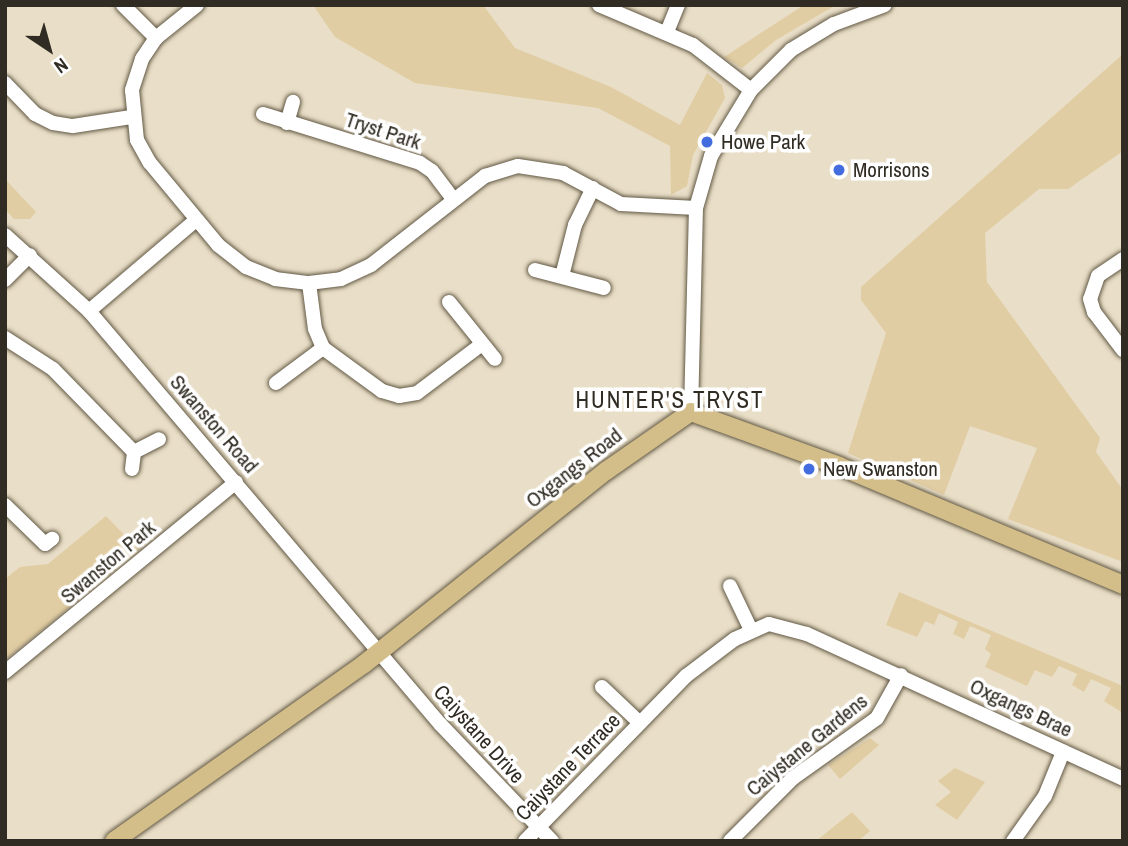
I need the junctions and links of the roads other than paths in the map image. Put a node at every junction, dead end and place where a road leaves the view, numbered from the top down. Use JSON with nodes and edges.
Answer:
{"nodes":[{"id":1,"x":123,"y":5,"type":"edge"},
{"id":2,"x":197,"y":5,"type":"edge"},
{"id":3,"x":599,"y":5,"type":"edge"},
{"id":4,"x":677,"y":5,"type":"edge"},
{"id":5,"x":885,"y":5,"type":"edge"},
{"id":6,"x":667,"y":32,"type":"junction"},
{"id":7,"x":156,"y":38,"type":"junction"},
{"id":8,"x":5,"y":83,"type":"edge"},
{"id":9,"x":751,"y":90,"type":"junction"},
{"id":10,"x":293,"y":102,"type":"dead end"},
{"id":11,"x":263,"y":114,"type":"dead end"},
{"id":12,"x":131,"y":117,"type":"junction"},
{"id":13,"x":287,"y":122,"type":"junction"},
{"id":14,"x":593,"y":188,"type":"junction"},
{"id":15,"x":453,"y":199,"type":"junction"},
{"id":16,"x":696,"y":208,"type":"junction"},
{"id":17,"x":196,"y":220,"type":"junction"},
{"id":18,"x":5,"y":235,"type":"edge"},
{"id":19,"x":30,"y":255,"type":"junction"},
{"id":20,"x":1123,"y":259,"type":"edge"},
{"id":21,"x":535,"y":271,"type":"dead end"},
{"id":22,"x":562,"y":276,"type":"junction"},
{"id":23,"x":5,"y":280,"type":"edge"},
{"id":24,"x":309,"y":283,"type":"junction"},
{"id":25,"x":604,"y":288,"type":"dead end"},
{"id":26,"x":449,"y":302,"type":"dead end"},
{"id":27,"x":89,"y":311,"type":"junction"},
{"id":28,"x":5,"y":338,"type":"edge"},
{"id":29,"x":482,"y":344,"type":"junction"},
{"id":30,"x":1121,"y":344,"type":"edge"},
{"id":31,"x":323,"y":348,"type":"junction"},
{"id":32,"x":495,"y":359,"type":"dead end"},
{"id":33,"x":276,"y":383,"type":"dead end"},
{"id":34,"x":691,"y":412,"type":"junction"},
{"id":35,"x":159,"y":439,"type":"dead end"},
{"id":36,"x":134,"y":452,"type":"junction"},
{"id":37,"x":132,"y":469,"type":"dead end"},
{"id":38,"x":236,"y":482,"type":"junction"},
{"id":39,"x":5,"y":505,"type":"edge"},
{"id":40,"x":52,"y":539,"type":"dead end"},
{"id":41,"x":1123,"y":585,"type":"edge"},
{"id":42,"x":730,"y":586,"type":"dead end"},
{"id":43,"x":751,"y":630,"type":"junction"},
{"id":44,"x":379,"y":652,"type":"junction"},
{"id":45,"x":5,"y":672,"type":"edge"},
{"id":46,"x":901,"y":675,"type":"junction"},
{"id":47,"x":602,"y":687,"type":"dead end"},
{"id":48,"x":640,"y":723,"type":"junction"},
{"id":49,"x":1063,"y":752,"type":"junction"},
{"id":50,"x":1123,"y":779,"type":"edge"},
{"id":51,"x":538,"y":827,"type":"junction"},
{"id":52,"x":1019,"y":838,"type":"edge"},
{"id":53,"x":114,"y":841,"type":"edge"},
{"id":54,"x":525,"y":841,"type":"edge"},
{"id":55,"x":552,"y":841,"type":"edge"},
{"id":56,"x":730,"y":841,"type":"edge"}],
"edges":[{"from":1,"to":7,"type":"street"},
{"from":2,"to":7,"type":"street"},
{"from":3,"to":6,"type":"street"},
{"from":4,"to":6,"type":"street"},
{"from":5,"to":9,"type":"street"},
{"from":6,"to":9,"type":"street"},
{"from":7,"to":12,"type":"street"},
{"from":8,"to":12,"type":"street"},
{"from":9,"to":16,"type":"street"},
{"from":10,"to":13,"type":"street"},
{"from":11,"to":13,"type":"street","name":"Tryst Park"},
{"from":12,"to":17,"type":"street"},
{"from":13,"to":15,"type":"street","name":"Tryst Park"},
{"from":14,"to":15,"type":"street"},
{"from":14,"to":16,"type":"street"},
{"from":14,"to":22,"type":"street"},
{"from":15,"to":24,"type":"street"},
{"from":16,"to":34,"type":"street"},
{"from":17,"to":24,"type":"street"},
{"from":17,"to":27,"type":"street"},
{"from":18,"to":19,"type":"street","name":"Swanston Road"},
{"from":19,"to":23,"type":"street"},
{"from":19,"to":27,"type":"street","name":"Swanston Road"},
{"from":20,"to":30,"type":"street"},
{"from":21,"to":22,"type":"street"},
{"from":22,"to":25,"type":"street"},
{"from":24,"to":31,"type":"street"},
{"from":26,"to":29,"type":"street"},
{"from":27,"to":38,"type":"street","name":"Swanston Road"},
{"from":28,"to":36,"type":"street"},
{"from":29,"to":31,"type":"street"},
{"from":29,"to":32,"type":"street"},
{"from":31,"to":33,"type":"street"},
{"from":34,"to":41,"type":"main road"},
{"from":34,"to":44,"type":"main road","name":"Oxgangs Road"},
{"from":35,"to":36,"type":"street"},
{"from":36,"to":37,"type":"street"},
{"from":38,"to":44,"type":"street","name":"Swanston Road"},
{"from":38,"to":45,"type":"street","name":"Swanston Park"},
{"from":39,"to":40,"type":"street"},
{"from":42,"to":43,"type":"street"},
{"from":43,"to":46,"type":"street","name":"Caiystane Terrace"},
{"from":43,"to":48,"type":"street","name":"Caiystane Terrace"},
{"from":44,"to":51,"type":"street","name":"Caiystane Drive"},
{"from":44,"to":53,"type":"main road","name":"Oxgangs Road"},
{"from":46,"to":49,"type":"street","name":"Oxgangs Brae"},
{"from":46,"to":56,"type":"street","name":"Caiystane Gardens"},
{"from":47,"to":48,"type":"street","name":"Caiystane Terrace"},
{"from":48,"to":51,"type":"street","name":"Caiystane Terrace"},
{"from":49,"to":50,"type":"street","name":"Oxgangs Brae"},
{"from":49,"to":52,"type":"street"},
{"from":51,"to":54,"type":"street","name":"Caiystane Terrace"},
{"from":51,"to":55,"type":"street","name":"Caiystane Drive"}]}
